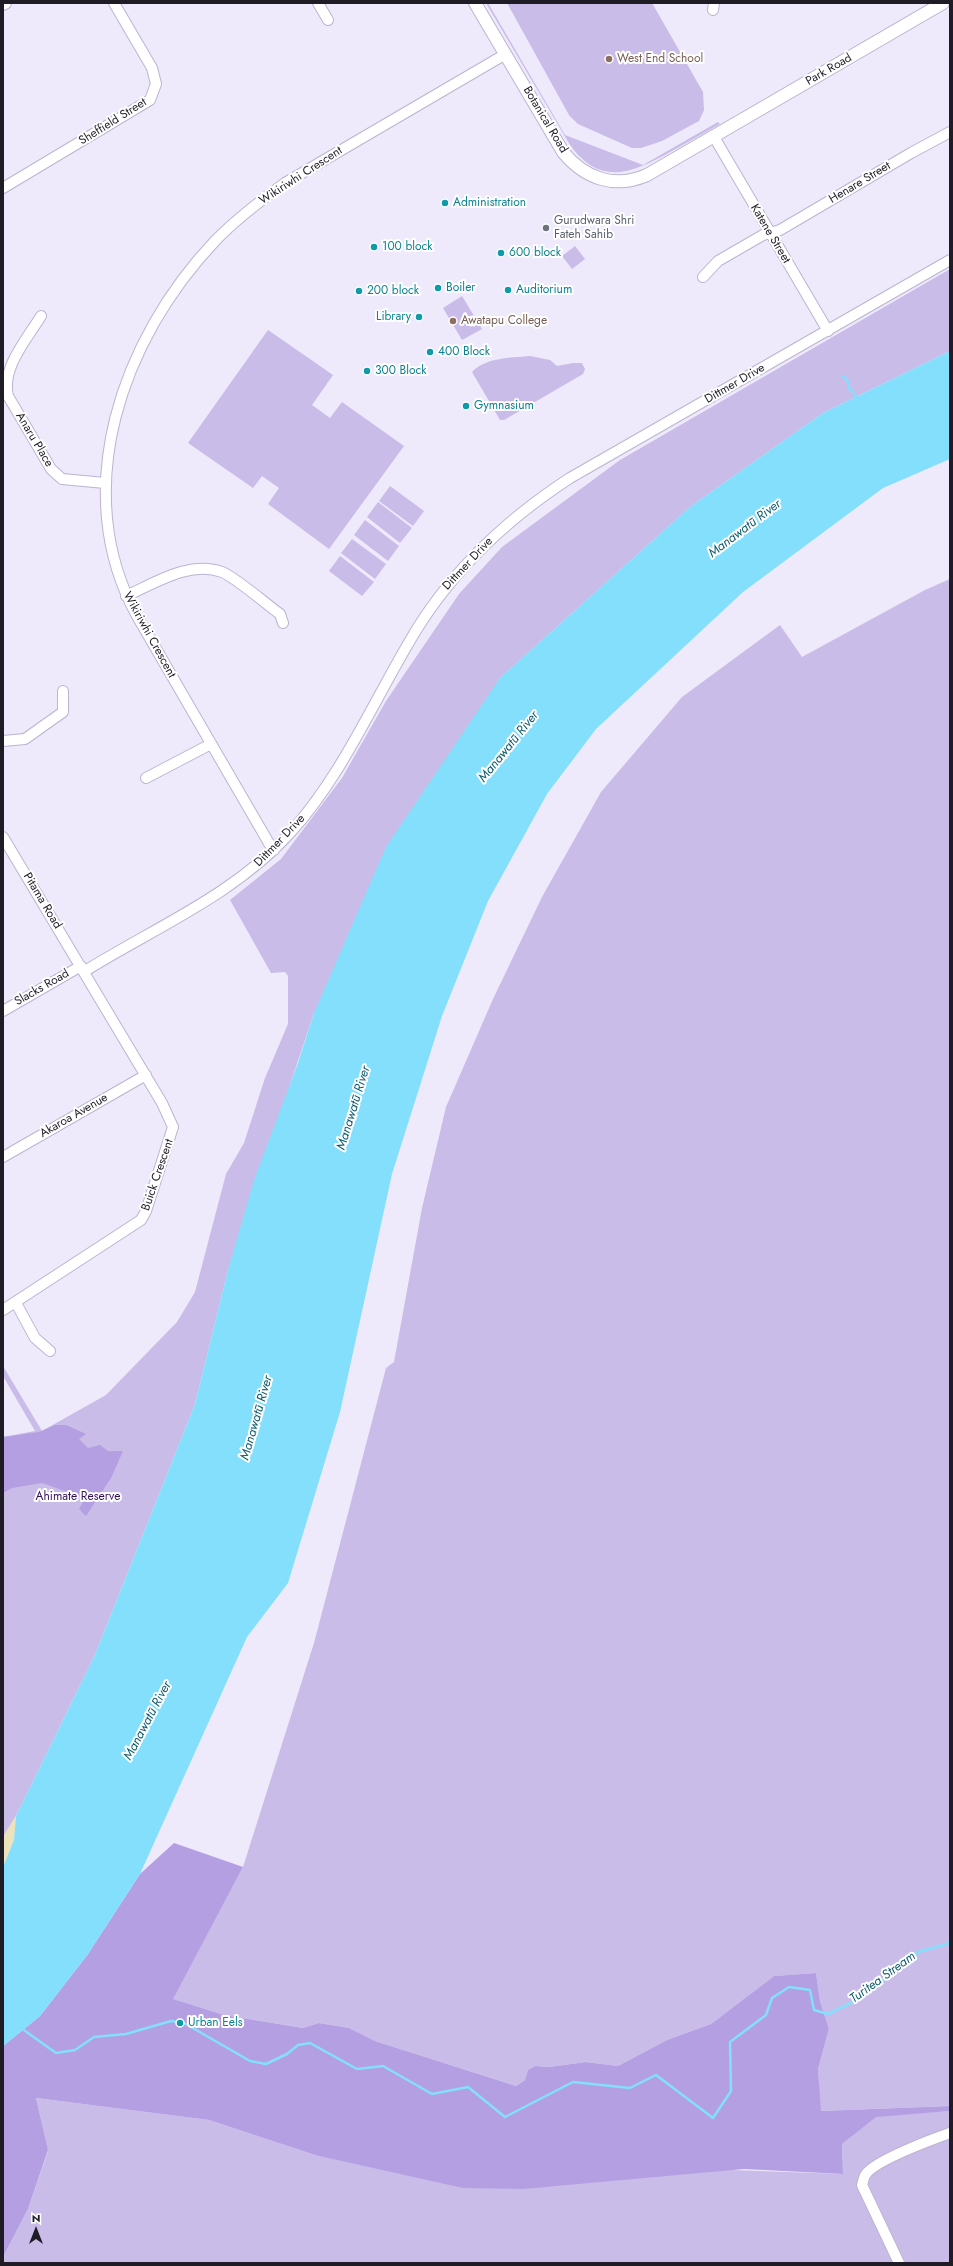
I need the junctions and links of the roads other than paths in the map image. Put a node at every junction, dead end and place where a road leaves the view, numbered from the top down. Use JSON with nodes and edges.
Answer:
{"nodes":[{"id":1,"x":114,"y":3,"type":"edge"},
{"id":2,"x":318,"y":3,"type":"edge"},
{"id":3,"x":475,"y":3,"type":"edge"},
{"id":4,"x":944,"y":3,"type":"edge"},
{"id":5,"x":328,"y":20,"type":"dead end"},
{"id":6,"x":504,"y":55,"type":"junction"},
{"id":7,"x":950,"y":132,"type":"edge"},
{"id":8,"x":714,"y":137,"type":"junction"},
{"id":9,"x":3,"y":188,"type":"edge"},
{"id":10,"x":770,"y":233,"type":"junction"},
{"id":11,"x":950,"y":260,"type":"edge"},
{"id":12,"x":703,"y":277,"type":"dead end"},
{"id":13,"x":40,"y":316,"type":"dead end"},
{"id":14,"x":828,"y":331,"type":"junction"},
{"id":15,"x":105,"y":483,"type":"junction"},
{"id":16,"x":126,"y":596,"type":"junction"},
{"id":17,"x":283,"y":623,"type":"dead end"},
{"id":18,"x":63,"y":691,"type":"dead end"},
{"id":19,"x":3,"y":741,"type":"edge"},
{"id":20,"x":211,"y":744,"type":"junction"},
{"id":21,"x":146,"y":778,"type":"dead end"},
{"id":22,"x":3,"y":837,"type":"edge"},
{"id":23,"x":274,"y":850,"type":"junction"},
{"id":24,"x":83,"y":968,"type":"junction"},
{"id":25,"x":3,"y":1011,"type":"edge"},
{"id":26,"x":146,"y":1075,"type":"junction"},
{"id":27,"x":3,"y":1157,"type":"edge"},
{"id":28,"x":16,"y":1303,"type":"junction"},
{"id":29,"x":3,"y":1310,"type":"edge"},
{"id":30,"x":50,"y":1351,"type":"dead end"},
{"id":31,"x":950,"y":2133,"type":"edge"},
{"id":32,"x":899,"y":2263,"type":"edge"}],
"edges":[{"from":1,"to":9,"type":"street","name":"Sheffield Street"},
{"from":2,"to":5,"type":"street"},
{"from":3,"to":6,"type":"main road","name":"Botanical Road"},
{"from":4,"to":8,"type":"main road","name":"Park Road"},
{"from":6,"to":8,"type":"main road","name":"Botanical Road"},
{"from":6,"to":15,"type":"street","name":"Wikiriwhi Crescent"},
{"from":7,"to":10,"type":"street","name":"Henare Street"},
{"from":8,"to":10,"type":"street","name":"Katene Street"},
{"from":10,"to":12,"type":"street","name":"Henare Street"},
{"from":10,"to":14,"type":"street","name":"Katene Street"},
{"from":11,"to":14,"type":"street","name":"Dittmer Drive"},
{"from":13,"to":15,"type":"street","name":"Anaru Place"},
{"from":14,"to":23,"type":"street","name":"Dittmer Drive"},
{"from":15,"to":16,"type":"street","name":"Wikiriwhi Crescent"},
{"from":16,"to":17,"type":"street"},
{"from":16,"to":20,"type":"street","name":"Wikiriwhi Crescent"},
{"from":18,"to":19,"type":"street"},
{"from":20,"to":21,"type":"street"},
{"from":20,"to":23,"type":"street","name":"Wikiriwhi Crescent"},
{"from":22,"to":24,"type":"street","name":"Pitama Road"},
{"from":23,"to":24,"type":"street","name":"Dittmer Drive"},
{"from":24,"to":25,"type":"street","name":"Slacks Road"},
{"from":24,"to":26,"type":"street","name":"Buick Crescent"},
{"from":26,"to":27,"type":"street","name":"Akaroa Avenue"},
{"from":26,"to":28,"type":"street","name":"Buick Crescent"},
{"from":28,"to":29,"type":"street","name":"Buick Crescent"},
{"from":28,"to":30,"type":"street"},
{"from":31,"to":32,"type":"street"}]}
